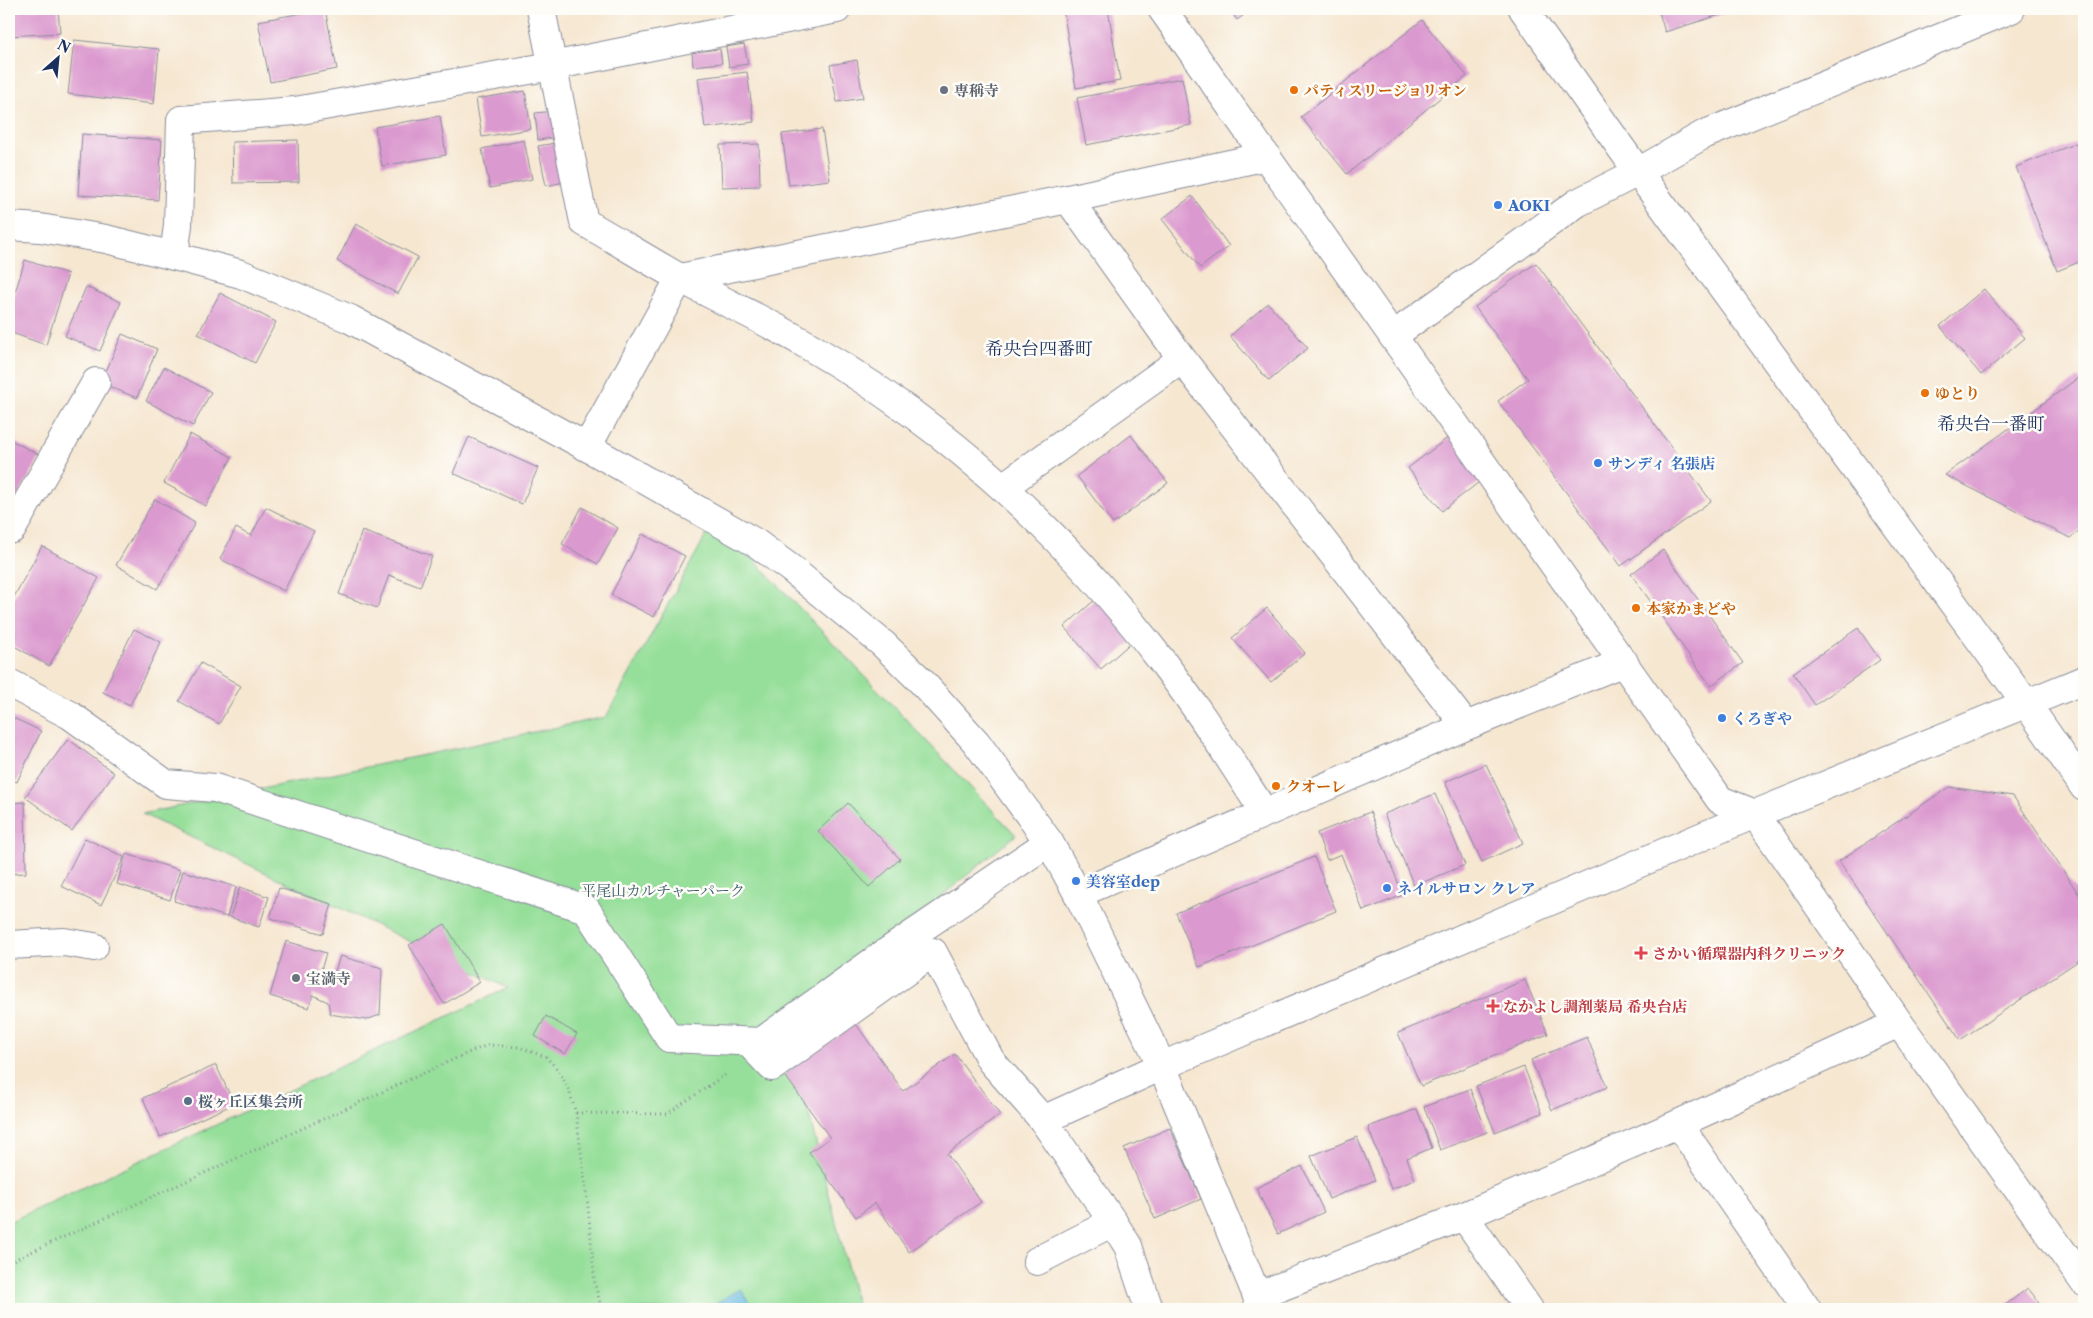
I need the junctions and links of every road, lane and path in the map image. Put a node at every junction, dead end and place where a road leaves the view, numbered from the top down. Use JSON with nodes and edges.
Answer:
{"nodes":[{"id":1,"x":541,"y":9,"type":"edge"},
{"id":2,"x":837,"y":9,"type":"edge"},
{"id":3,"x":1162,"y":9,"type":"edge"},
{"id":4,"x":1523,"y":9,"type":"edge"},
{"id":5,"x":2011,"y":9,"type":"edge"},
{"id":6,"x":552,"y":66,"type":"junction"},
{"id":7,"x":1267,"y":156,"type":"junction"},
{"id":8,"x":1638,"y":172,"type":"junction"},
{"id":9,"x":1068,"y":199,"type":"junction"},
{"id":10,"x":9,"y":226,"type":"edge"},
{"id":11,"x":174,"y":256,"type":"junction"},
{"id":12,"x":680,"y":278,"type":"junction"},
{"id":13,"x":1394,"y":335,"type":"junction"},
{"id":14,"x":1182,"y":359,"type":"junction"},
{"id":15,"x":96,"y":382,"type":"dead end"},
{"id":16,"x":587,"y":447,"type":"junction"},
{"id":17,"x":1003,"y":487,"type":"junction"},
{"id":18,"x":9,"y":528,"type":"edge"},
{"id":19,"x":1624,"y":662,"type":"junction"},
{"id":20,"x":2084,"y":680,"type":"edge"},
{"id":21,"x":9,"y":683,"type":"edge"},
{"id":22,"x":2026,"y":703,"type":"junction"},
{"id":23,"x":1466,"y":726,"type":"junction"},
{"id":24,"x":2084,"y":787,"type":"edge"},
{"id":25,"x":1264,"y":812,"type":"junction"},
{"id":26,"x":1755,"y":814,"type":"junction"},
{"id":27,"x":1050,"y":842,"type":"junction"},
{"id":28,"x":1078,"y":894,"type":"junction"},
{"id":29,"x":9,"y":945,"type":"edge"},
{"id":30,"x":94,"y":947,"type":"dead end"},
{"id":31,"x":1899,"y":1023,"type":"junction"},
{"id":32,"x":754,"y":1047,"type":"junction"},
{"id":33,"x":1162,"y":1066,"type":"junction"},
{"id":34,"x":576,"y":1113,"type":"junction"},
{"id":35,"x":1043,"y":1120,"type":"junction"},
{"id":36,"x":1678,"y":1124,"type":"junction"},
{"id":37,"x":1464,"y":1216,"type":"junction"},
{"id":38,"x":1113,"y":1222,"type":"junction"},
{"id":39,"x":1038,"y":1260,"type":"dead end"},
{"id":40,"x":9,"y":1262,"type":"edge"},
{"id":41,"x":2084,"y":1282,"type":"edge"},
{"id":42,"x":1259,"y":1303,"type":"edge"},
{"id":43,"x":602,"y":1309,"type":"edge"},
{"id":44,"x":1149,"y":1309,"type":"edge"},
{"id":45,"x":1529,"y":1309,"type":"edge"},
{"id":46,"x":1807,"y":1309,"type":"edge"}],
"edges":[{"from":1,"to":6,"type":"street"},
{"from":2,"to":6,"type":"street"},
{"from":3,"to":7,"type":"street"},
{"from":4,"to":8,"type":"street"},
{"from":5,"to":8,"type":"street"},
{"from":6,"to":11,"type":"street"},
{"from":6,"to":12,"type":"street"},
{"from":7,"to":9,"type":"street"},
{"from":7,"to":13,"type":"street"},
{"from":8,"to":13,"type":"street"},
{"from":8,"to":22,"type":"street"},
{"from":9,"to":12,"type":"street"},
{"from":9,"to":14,"type":"street"},
{"from":10,"to":11,"type":"street"},
{"from":11,"to":16,"type":"street"},
{"from":12,"to":16,"type":"street"},
{"from":12,"to":17,"type":"street"},
{"from":13,"to":19,"type":"street"},
{"from":14,"to":17,"type":"street"},
{"from":14,"to":23,"type":"street"},
{"from":15,"to":18,"type":"street"},
{"from":16,"to":27,"type":"street"},
{"from":17,"to":25,"type":"street"},
{"from":19,"to":23,"type":"street"},
{"from":19,"to":26,"type":"street"},
{"from":20,"to":22,"type":"street"},
{"from":21,"to":32,"type":"street"},
{"from":22,"to":24,"type":"street"},
{"from":22,"to":26,"type":"street"},
{"from":23,"to":25,"type":"street"},
{"from":25,"to":28,"type":"street"},
{"from":26,"to":31,"type":"street"},
{"from":26,"to":33,"type":"street"},
{"from":27,"to":28,"type":"street"},
{"from":27,"to":32,"type":"street"},
{"from":28,"to":33,"type":"street"},
{"from":29,"to":30,"type":"street"},
{"from":31,"to":36,"type":"street"},
{"from":31,"to":41,"type":"street"},
{"from":32,"to":34,"type":"path"},
{"from":32,"to":35,"type":"street"},
{"from":33,"to":35,"type":"street"},
{"from":33,"to":42,"type":"street"},
{"from":34,"to":40,"type":"path"},
{"from":34,"to":43,"type":"path"},
{"from":35,"to":38,"type":"street"},
{"from":36,"to":37,"type":"street"},
{"from":36,"to":46,"type":"street"},
{"from":37,"to":42,"type":"street"},
{"from":37,"to":45,"type":"street"},
{"from":38,"to":39,"type":"street"},
{"from":38,"to":44,"type":"street"}]}
